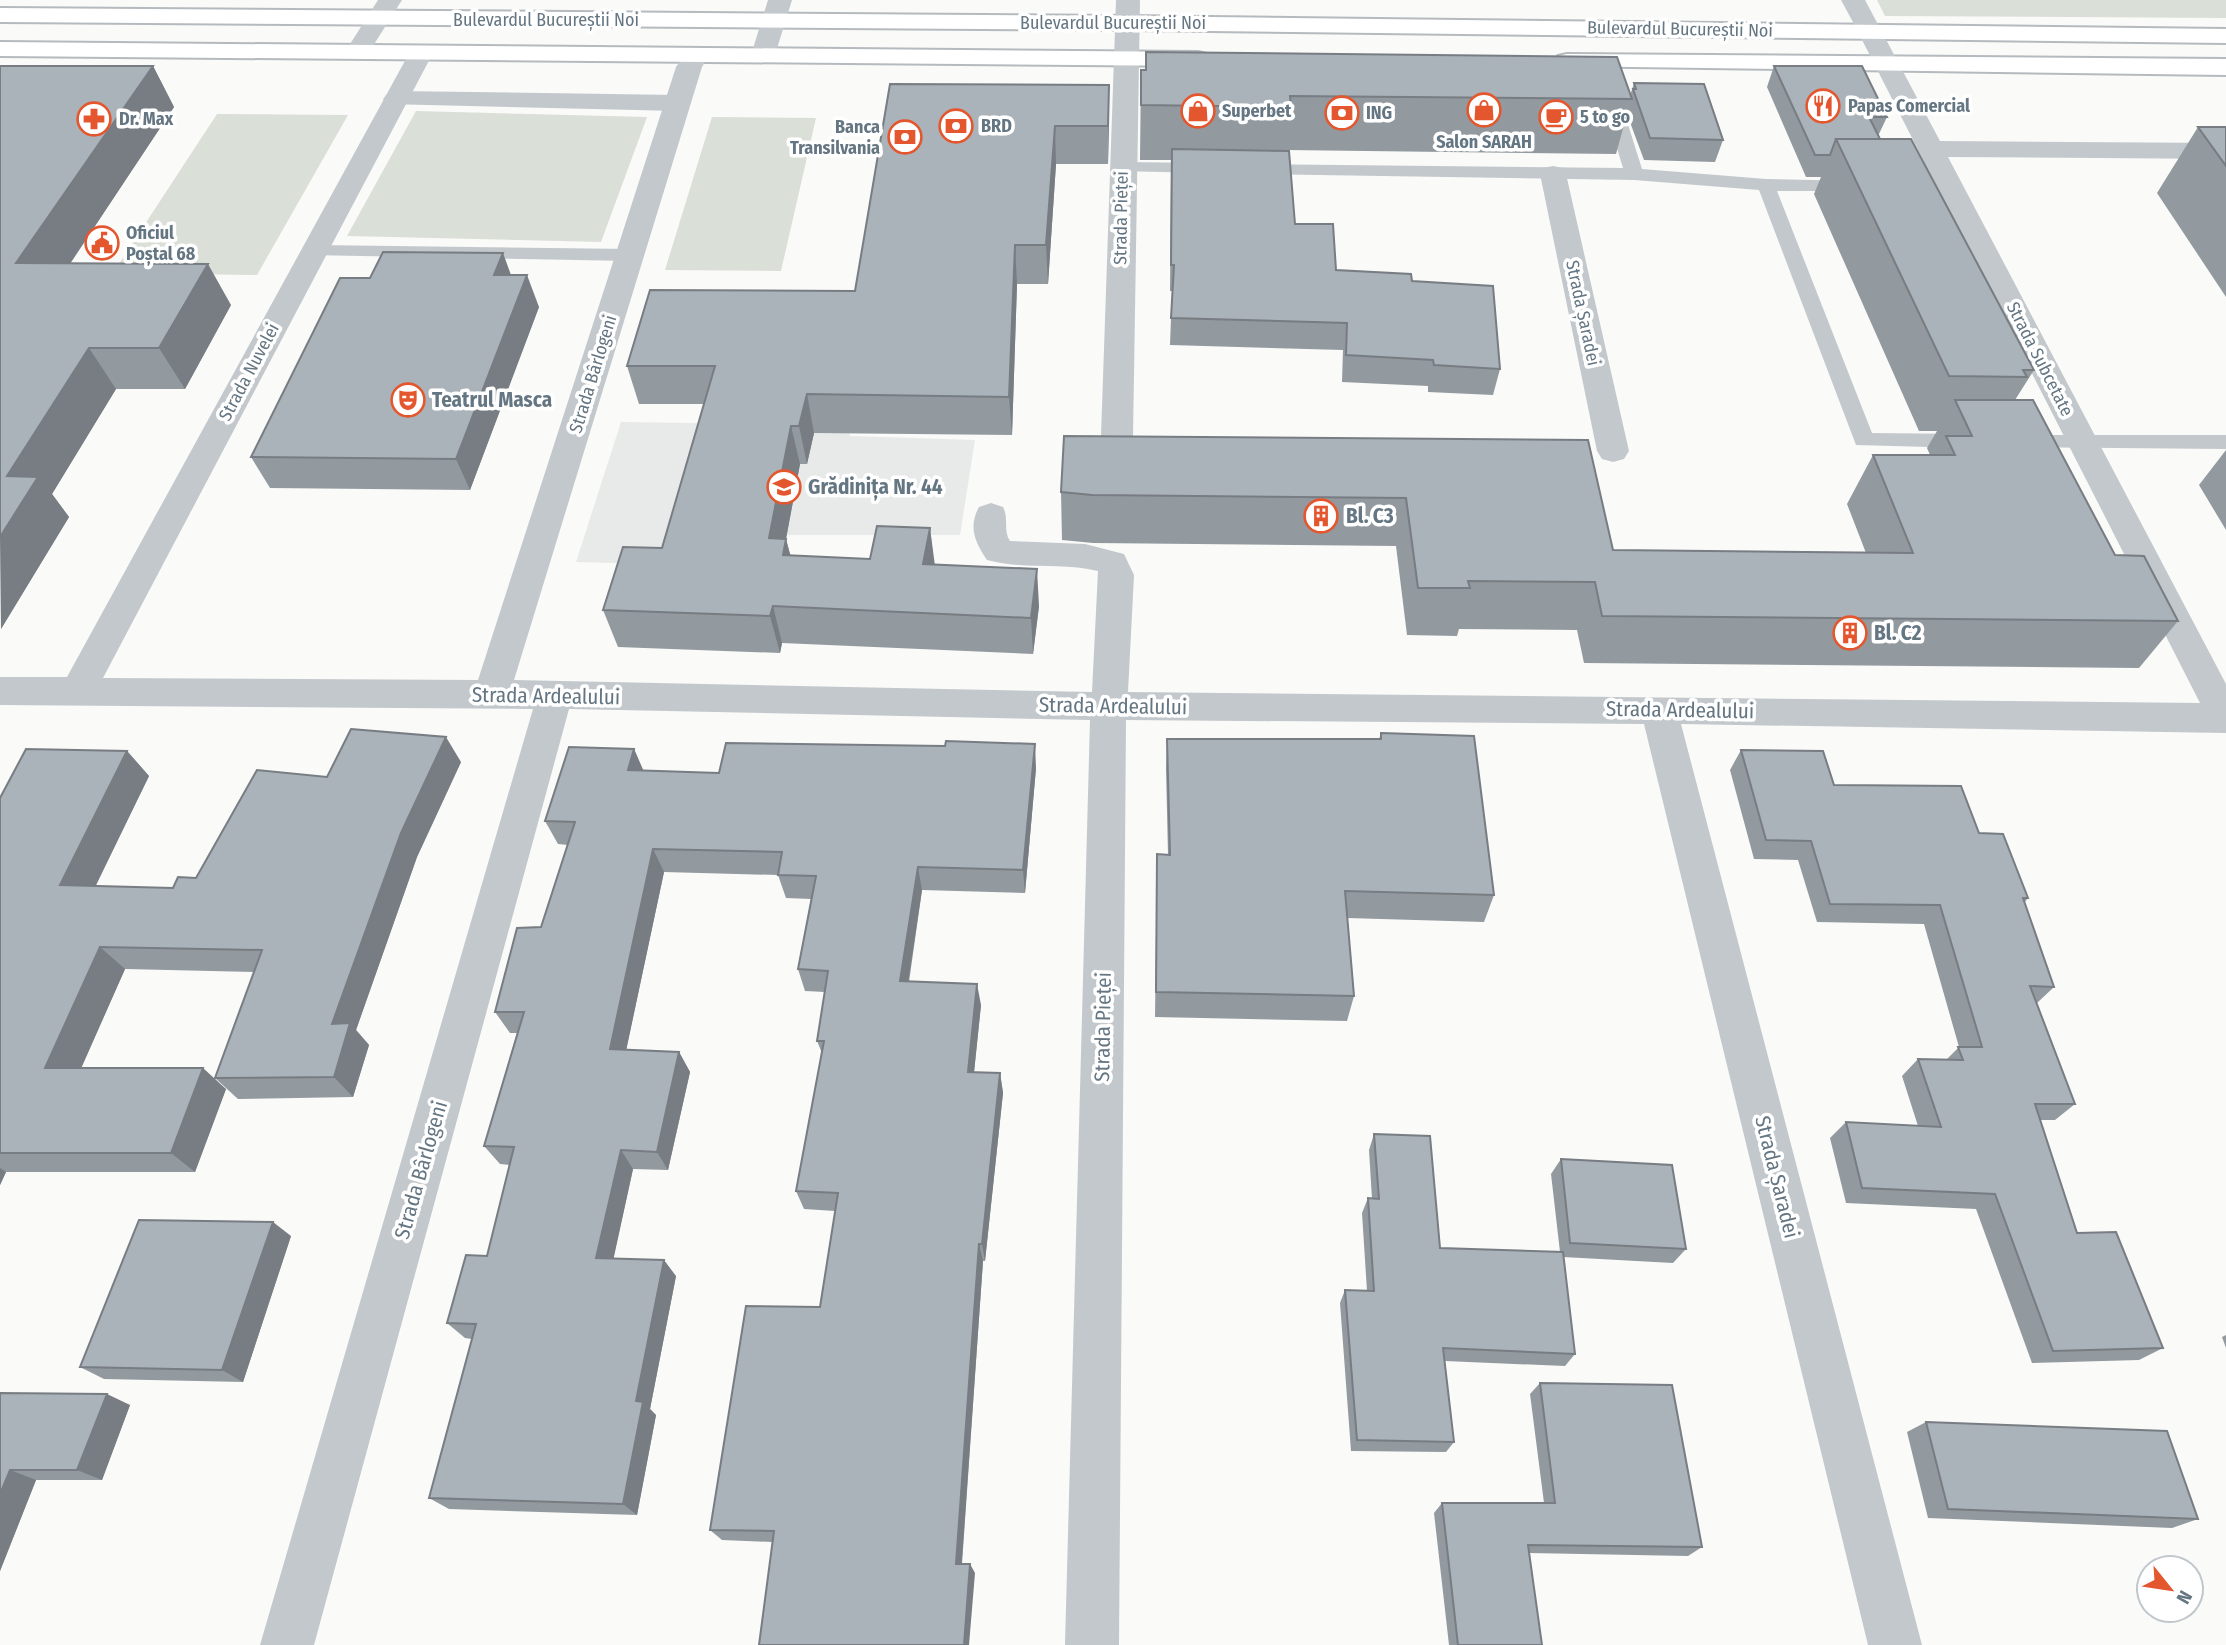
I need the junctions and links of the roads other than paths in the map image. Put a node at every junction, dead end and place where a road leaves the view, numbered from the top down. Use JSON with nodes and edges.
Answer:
{"nodes":[{"id":1,"x":1853,"y":0,"type":"edge"},
{"id":2,"x":383,"y":9,"type":"edge"},
{"id":3,"x":776,"y":11,"type":"edge"},
{"id":4,"x":1127,"y":11,"type":"edge"},
{"id":5,"x":0,"y":15,"type":"edge"},
{"id":6,"x":1870,"y":32,"type":"junction"},
{"id":7,"x":2226,"y":36,"type":"edge"},
{"id":8,"x":0,"y":49,"type":"edge"},
{"id":9,"x":357,"y":52,"type":"junction"},
{"id":10,"x":421,"y":53,"type":"junction"},
{"id":11,"x":697,"y":55,"type":"junction"},
{"id":12,"x":764,"y":55,"type":"junction"},
{"id":13,"x":1127,"y":58,"type":"junction"},
{"id":14,"x":1224,"y":59,"type":"edge"},
{"id":15,"x":1544,"y":60,"type":"edge"},
{"id":16,"x":1889,"y":64,"type":"junction"},
{"id":17,"x":2226,"y":67,"type":"edge"},
{"id":18,"x":1603,"y":73,"type":"junction"},
{"id":19,"x":396,"y":99,"type":"junction"},
{"id":20,"x":678,"y":103,"type":"junction"},
{"id":21,"x":1933,"y":149,"type":"junction"},
{"id":22,"x":2226,"y":151,"type":"edge"},
{"id":23,"x":1122,"y":167,"type":"junction"},
{"id":24,"x":1553,"y":174,"type":"junction"},
{"id":25,"x":1634,"y":174,"type":"junction"},
{"id":26,"x":1766,"y":185,"type":"junction"},
{"id":27,"x":1871,"y":185,"type":"edge"},
{"id":28,"x":315,"y":251,"type":"junction"},
{"id":29,"x":630,"y":255,"type":"junction"},
{"id":30,"x":1117,"y":436,"type":"edge"},
{"id":31,"x":2082,"y":442,"type":"junction"},
{"id":32,"x":2226,"y":442,"type":"edge"},
{"id":33,"x":1613,"y":451,"type":"dead end"},
{"id":34,"x":991,"y":515,"type":"dead end"},
{"id":35,"x":78,"y":691,"type":"junction"},
{"id":36,"x":492,"y":694,"type":"junction"},
{"id":37,"x":555,"y":696,"type":"junction"},
{"id":38,"x":4,"y":698,"type":"edge"},
{"id":39,"x":1108,"y":706,"type":"junction"},
{"id":40,"x":1659,"y":709,"type":"junction"},
{"id":41,"x":2226,"y":719,"type":"edge"},
{"id":42,"x":286,"y":1645,"type":"edge"},
{"id":43,"x":1093,"y":1645,"type":"edge"},
{"id":44,"x":1895,"y":1645,"type":"edge"}],
"edges":[{"from":1,"to":6,"type":"street","name":"Strada Subcetate"},
{"from":2,"to":3,"type":"main road","name":"Bulevardul Bucureștii Noi"},
{"from":2,"to":5,"type":"main road","name":"Bulevardul Bucureștii Noi"},
{"from":2,"to":9,"type":"street"},
{"from":3,"to":4,"type":"main road","name":"Bulevardul Bucureștii Noi"},
{"from":3,"to":12,"type":"street"},
{"from":4,"to":6,"type":"main road","name":"Bulevardul Bucureștii Noi"},
{"from":4,"to":13,"type":"street","name":"Strada Pieței"},
{"from":6,"to":7,"type":"main road","name":"Bulevardul Bucureștii Noi"},
{"from":6,"to":16,"type":"street","name":"Strada Subcetate"},
{"from":8,"to":9,"type":"main road","name":"Bulevardul Bucureștii Noi"},
{"from":9,"to":10,"type":"main road","name":"Bulevardul Bucureștii Noi"},
{"from":10,"to":11,"type":"main road","name":"Bulevardul Bucureștii Noi"},
{"from":10,"to":19,"type":"street","name":"Strada Nuvelei"},
{"from":11,"to":12,"type":"main road","name":"Bulevardul Bucureștii Noi"},
{"from":11,"to":20,"type":"street","name":"Strada Bârlogeni"},
{"from":12,"to":13,"type":"main road","name":"Bulevardul Bucureștii Noi"},
{"from":13,"to":14,"type":"main road","name":"Bulevardul Bucureștii Noi"},
{"from":13,"to":23,"type":"street","name":"Strada Pieței"},
{"from":15,"to":18,"type":"main road","name":"Bulevardul Bucureștii Noi"},
{"from":16,"to":17,"type":"main road","name":"Bulevardul Bucureștii Noi"},
{"from":16,"to":18,"type":"main road","name":"Bulevardul Bucureștii Noi"},
{"from":16,"to":21,"type":"street","name":"Strada Subcetate"},
{"from":18,"to":25,"type":"lane"},
{"from":19,"to":20,"type":"street"},
{"from":19,"to":28,"type":"street","name":"Strada Nuvelei"},
{"from":20,"to":29,"type":"street","name":"Strada Bârlogeni"},
{"from":21,"to":22,"type":"street"},
{"from":21,"to":31,"type":"street","name":"Strada Subcetate"},
{"from":23,"to":24,"type":"lane"},
{"from":23,"to":30,"type":"street","name":"Strada Pieței"},
{"from":24,"to":25,"type":"lane"},
{"from":24,"to":33,"type":"street","name":"Strada Șaradei"},
{"from":25,"to":26,"type":"lane"},
{"from":26,"to":27,"type":"lane"},
{"from":26,"to":31,"type":"lane"},
{"from":28,"to":29,"type":"lane"},
{"from":28,"to":35,"type":"street","name":"Strada Nuvelei"},
{"from":29,"to":36,"type":"street","name":"Strada Bârlogeni"},
{"from":31,"to":32,"type":"lane"},
{"from":31,"to":41,"type":"street","name":"Strada Subcetate"},
{"from":34,"to":39,"type":"street","name":"Strada Pieței"},
{"from":35,"to":36,"type":"street","name":"Strada Ardealului"},
{"from":35,"to":38,"type":"street","name":"Strada Ardealului"},
{"from":36,"to":37,"type":"street","name":"Strada Ardealului"},
{"from":37,"to":39,"type":"street","name":"Strada Ardealului"},
{"from":37,"to":42,"type":"street","name":"Strada Bârlogeni"},
{"from":39,"to":40,"type":"street","name":"Strada Ardealului"},
{"from":39,"to":43,"type":"street","name":"Strada Pieței"},
{"from":40,"to":41,"type":"street","name":"Strada Ardealului"},
{"from":40,"to":44,"type":"street","name":"Strada Șaradei"}]}
